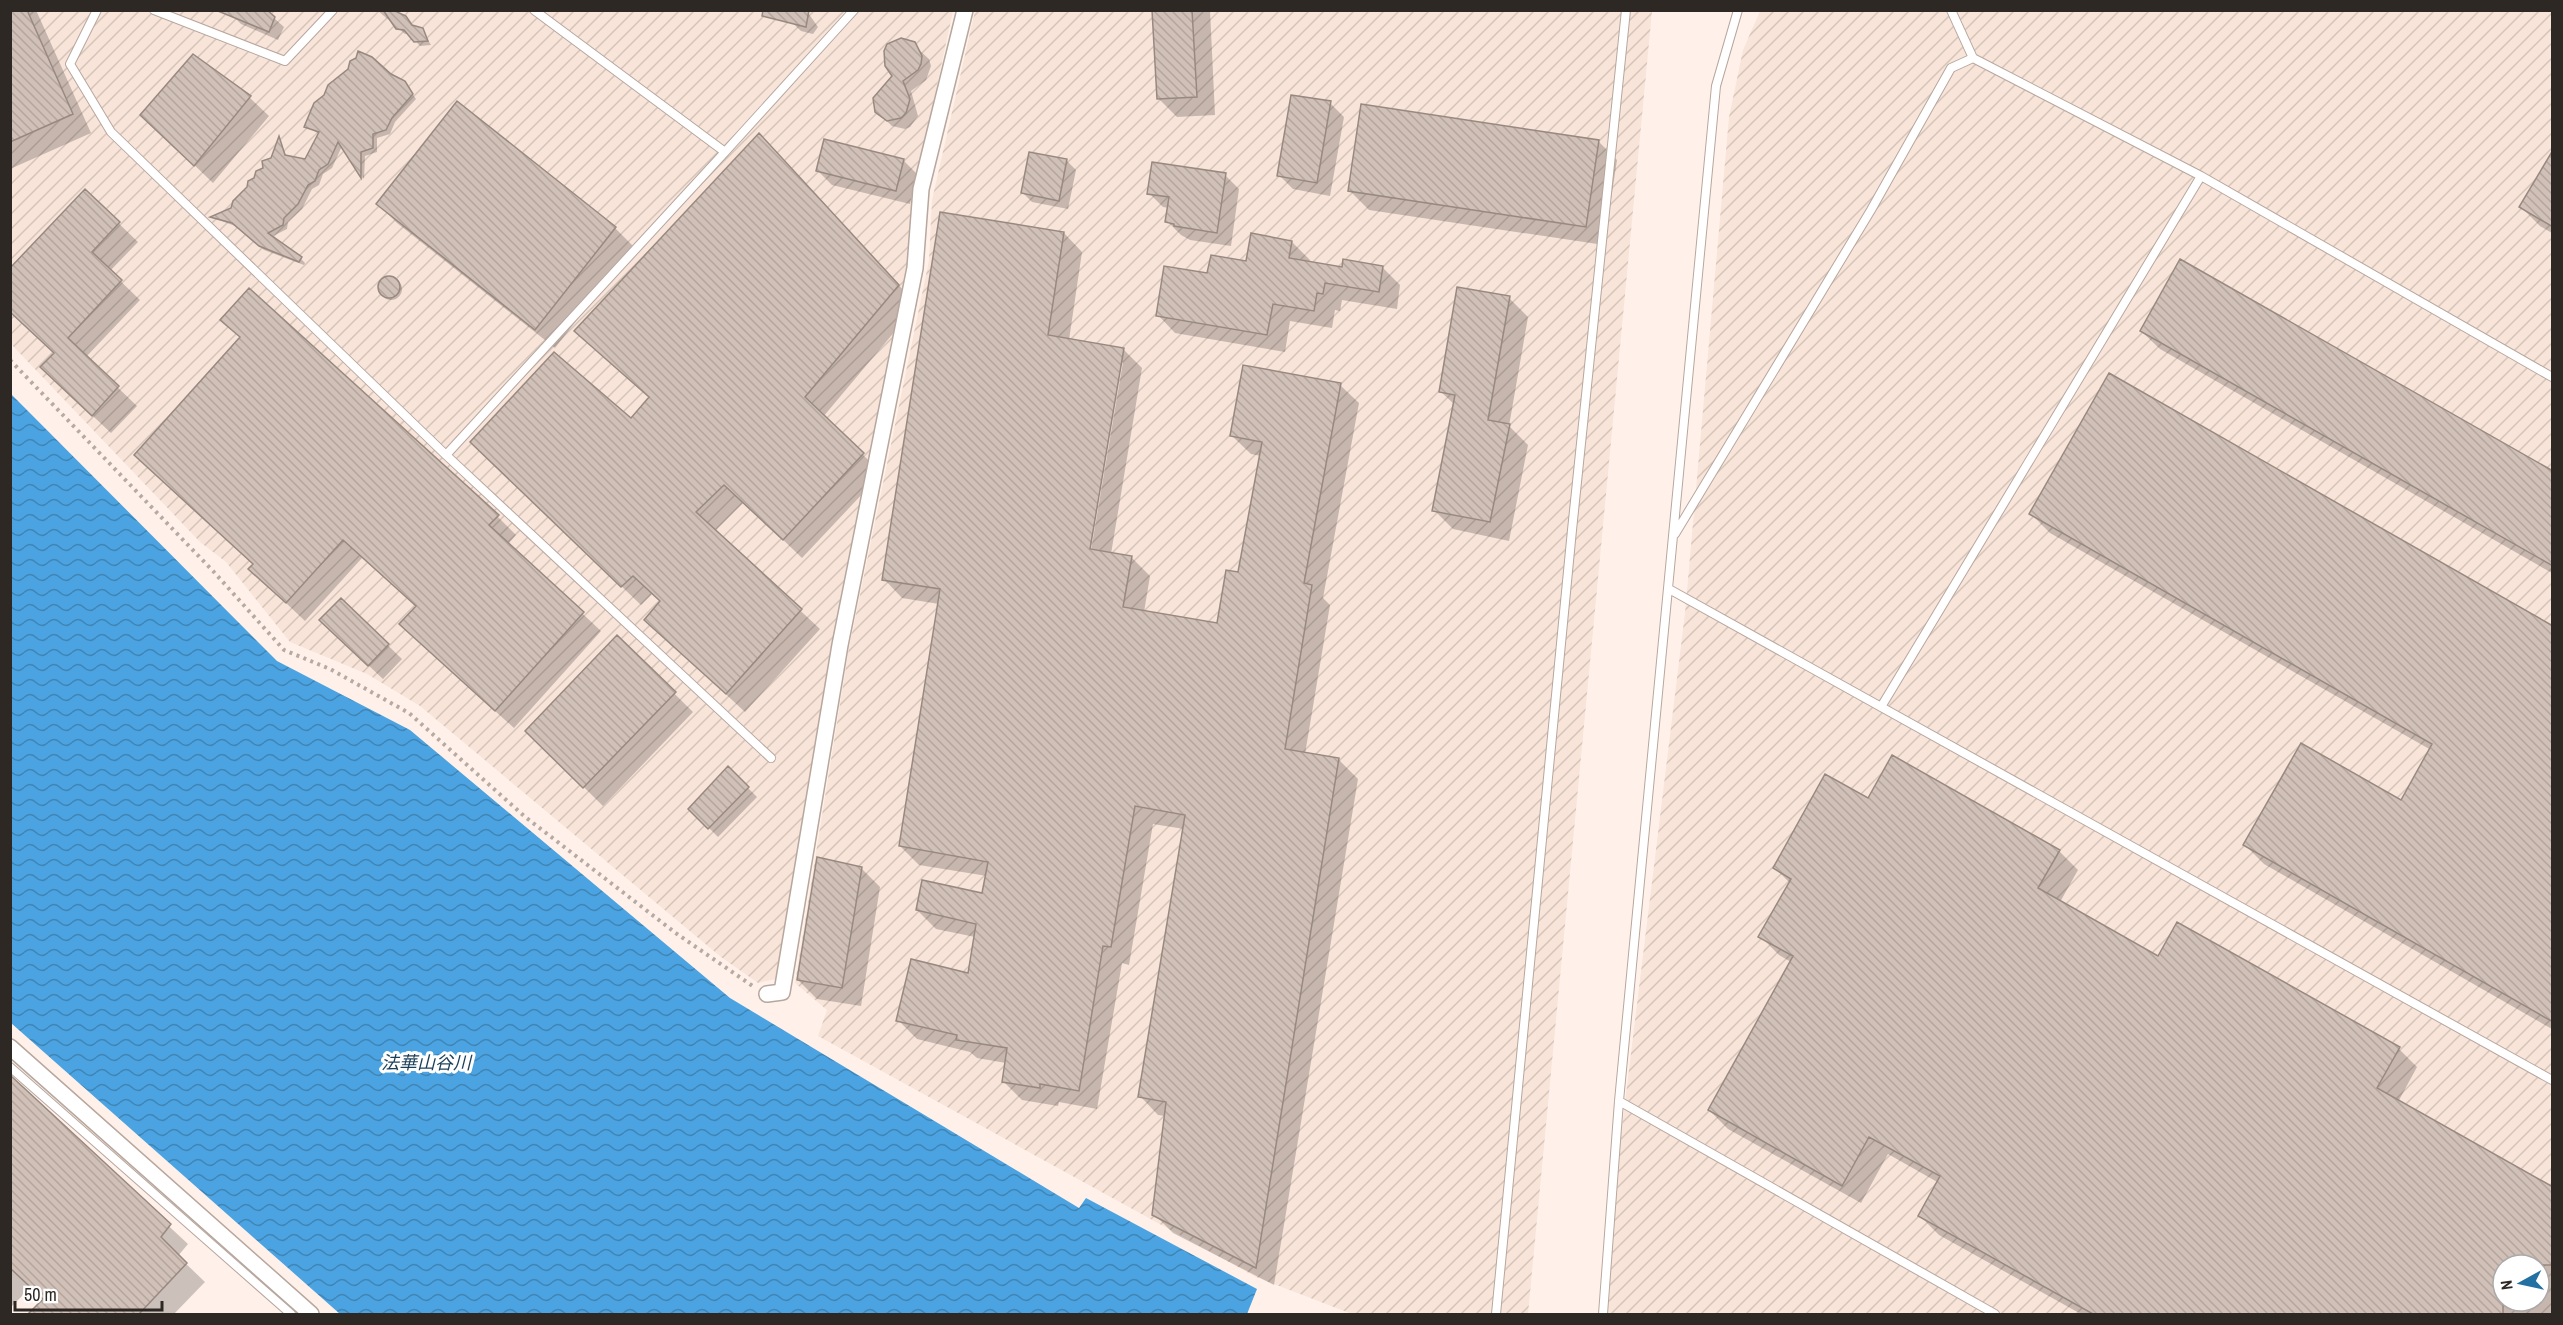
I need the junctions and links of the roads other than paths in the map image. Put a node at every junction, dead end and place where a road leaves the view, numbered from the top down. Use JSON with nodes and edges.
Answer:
{"nodes":[{"id":1,"x":97,"y":10,"type":"edge"},
{"id":2,"x":154,"y":10,"type":"edge"},
{"id":3,"x":333,"y":10,"type":"edge"},
{"id":4,"x":534,"y":10,"type":"edge"},
{"id":5,"x":854,"y":10,"type":"edge"},
{"id":6,"x":965,"y":10,"type":"edge"},
{"id":7,"x":1626,"y":10,"type":"edge"},
{"id":8,"x":1738,"y":10,"type":"edge"},
{"id":9,"x":1951,"y":10,"type":"edge"},
{"id":10,"x":1973,"y":58,"type":"junction"},
{"id":11,"x":725,"y":152,"type":"junction"},
{"id":12,"x":2200,"y":176,"type":"junction"},
{"id":13,"x":2553,"y":377,"type":"edge"},
{"id":14,"x":446,"y":455,"type":"junction"},
{"id":15,"x":1674,"y":537,"type":"junction"},
{"id":16,"x":1669,"y":589,"type":"junction"},
{"id":17,"x":1881,"y":707,"type":"junction"},
{"id":18,"x":771,"y":758,"type":"dead end"},
{"id":19,"x":767,"y":994,"type":"road end"},
{"id":20,"x":10,"y":1047,"type":"edge"},
{"id":21,"x":10,"y":1067,"type":"edge"},
{"id":22,"x":2553,"y":1080,"type":"edge"},
{"id":23,"x":1619,"y":1101,"type":"junction"},
{"id":24,"x":291,"y":1314,"type":"edge"},
{"id":25,"x":311,"y":1314,"type":"edge"},
{"id":26,"x":1496,"y":1314,"type":"edge"},
{"id":27,"x":1603,"y":1314,"type":"edge"},
{"id":28,"x":1995,"y":1314,"type":"edge"}],
"edges":[{"from":1,"to":14,"type":"lane"},
{"from":2,"to":3,"type":"lane"},
{"from":4,"to":11,"type":"lane"},
{"from":5,"to":11,"type":"lane"},
{"from":6,"to":19,"type":"street"},
{"from":7,"to":26,"type":"lane"},
{"from":8,"to":15,"type":"lane"},
{"from":9,"to":10,"type":"lane"},
{"from":10,"to":12,"type":"lane"},
{"from":10,"to":15,"type":"lane"},
{"from":11,"to":14,"type":"lane"},
{"from":12,"to":13,"type":"lane"},
{"from":12,"to":17,"type":"lane"},
{"from":14,"to":18,"type":"lane"},
{"from":15,"to":16,"type":"lane"},
{"from":16,"to":17,"type":"lane"},
{"from":16,"to":23,"type":"lane"},
{"from":17,"to":22,"type":"lane"},
{"from":20,"to":25,"type":"street"},
{"from":21,"to":24,"type":"lane"},
{"from":23,"to":27,"type":"lane"},
{"from":23,"to":28,"type":"lane"}]}
